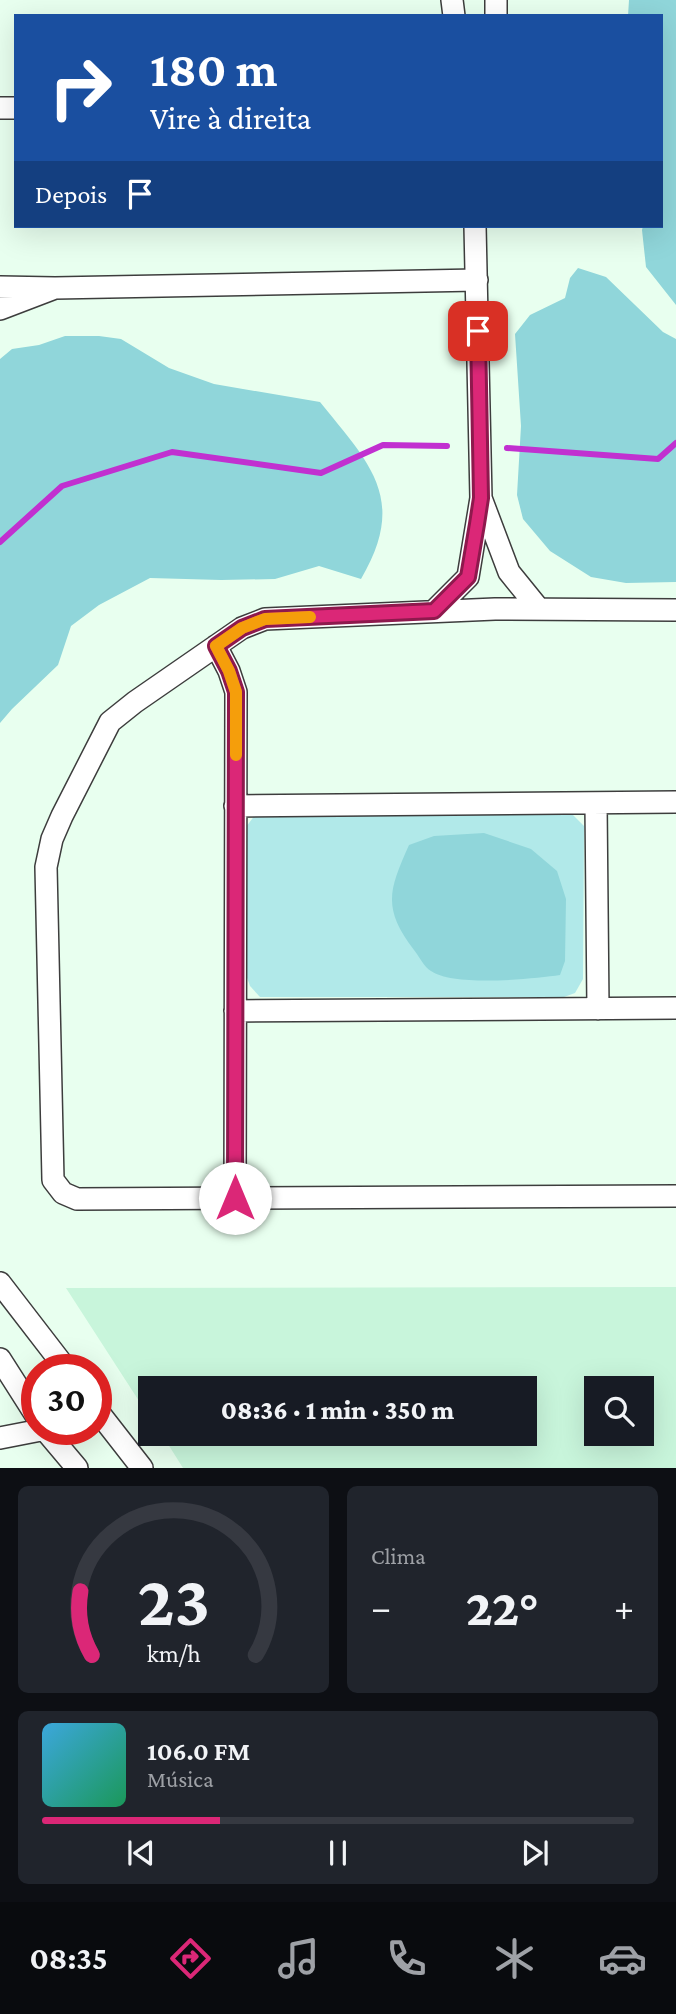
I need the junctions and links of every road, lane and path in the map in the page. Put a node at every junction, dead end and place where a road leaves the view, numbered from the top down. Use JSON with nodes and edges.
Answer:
{"nodes":[{"id":1,"x":475,"y":228,"type":"edge"},
{"id":2,"x":477,"y":280,"type":"junction"},
{"id":3,"x":0,"y":287,"type":"edge"},
{"id":4,"x":55,"y":288,"type":"junction"},
{"id":5,"x":0,"y":309,"type":"edge"},
{"id":6,"x":481,"y":498,"type":"junction"},
{"id":7,"x":539,"y":609,"type":"junction"},
{"id":8,"x":676,"y":610,"type":"edge"},
{"id":9,"x":434,"y":611,"type":"junction"},
{"id":10,"x":216,"y":646,"type":"junction"},
{"id":11,"x":676,"y":802,"type":"edge"},
{"id":12,"x":596,"y":804,"type":"junction"},
{"id":13,"x":235,"y":806,"type":"junction"},
{"id":14,"x":676,"y":1008,"type":"edge"},
{"id":15,"x":598,"y":1009,"type":"junction"},
{"id":16,"x":235,"y":1011,"type":"junction"},
{"id":17,"x":676,"y":1196,"type":"edge"},
{"id":18,"x":235,"y":1198,"type":"junction"},
{"id":19,"x":0,"y":1283,"type":"edge"},
{"id":20,"x":55,"y":1354,"type":"edge"},
{"id":21,"x":0,"y":1359,"type":"edge"},
{"id":22,"x":21,"y":1392,"type":"edge"},
{"id":23,"x":112,"y":1430,"type":"edge"},
{"id":24,"x":21,"y":1434,"type":"edge"},
{"id":25,"x":0,"y":1438,"type":"edge"},
{"id":26,"x":56,"y":1445,"type":"edge"},
{"id":27,"x":77,"y":1468,"type":"edge"},
{"id":28,"x":142,"y":1468,"type":"edge"}],
"edges":[{"from":1,"to":2,"type":"street"},
{"from":2,"to":4,"type":"street"},
{"from":2,"to":6,"type":"street"},
{"from":3,"to":4,"type":"street"},
{"from":4,"to":5,"type":"street"},
{"from":6,"to":7,"type":"street"},
{"from":6,"to":9,"type":"street"},
{"from":7,"to":8,"type":"street"},
{"from":7,"to":9,"type":"street"},
{"from":9,"to":10,"type":"street"},
{"from":10,"to":13,"type":"street"},
{"from":10,"to":18,"type":"street"},
{"from":11,"to":12,"type":"street"},
{"from":12,"to":13,"type":"street"},
{"from":12,"to":15,"type":"street"},
{"from":13,"to":16,"type":"street"},
{"from":14,"to":15,"type":"street"},
{"from":15,"to":16,"type":"street"},
{"from":16,"to":18,"type":"street"},
{"from":17,"to":18,"type":"street"},
{"from":19,"to":20,"type":"street"},
{"from":21,"to":22,"type":"street"},
{"from":23,"to":28,"type":"street"},
{"from":24,"to":25,"type":"street"},
{"from":26,"to":27,"type":"street"}]}
